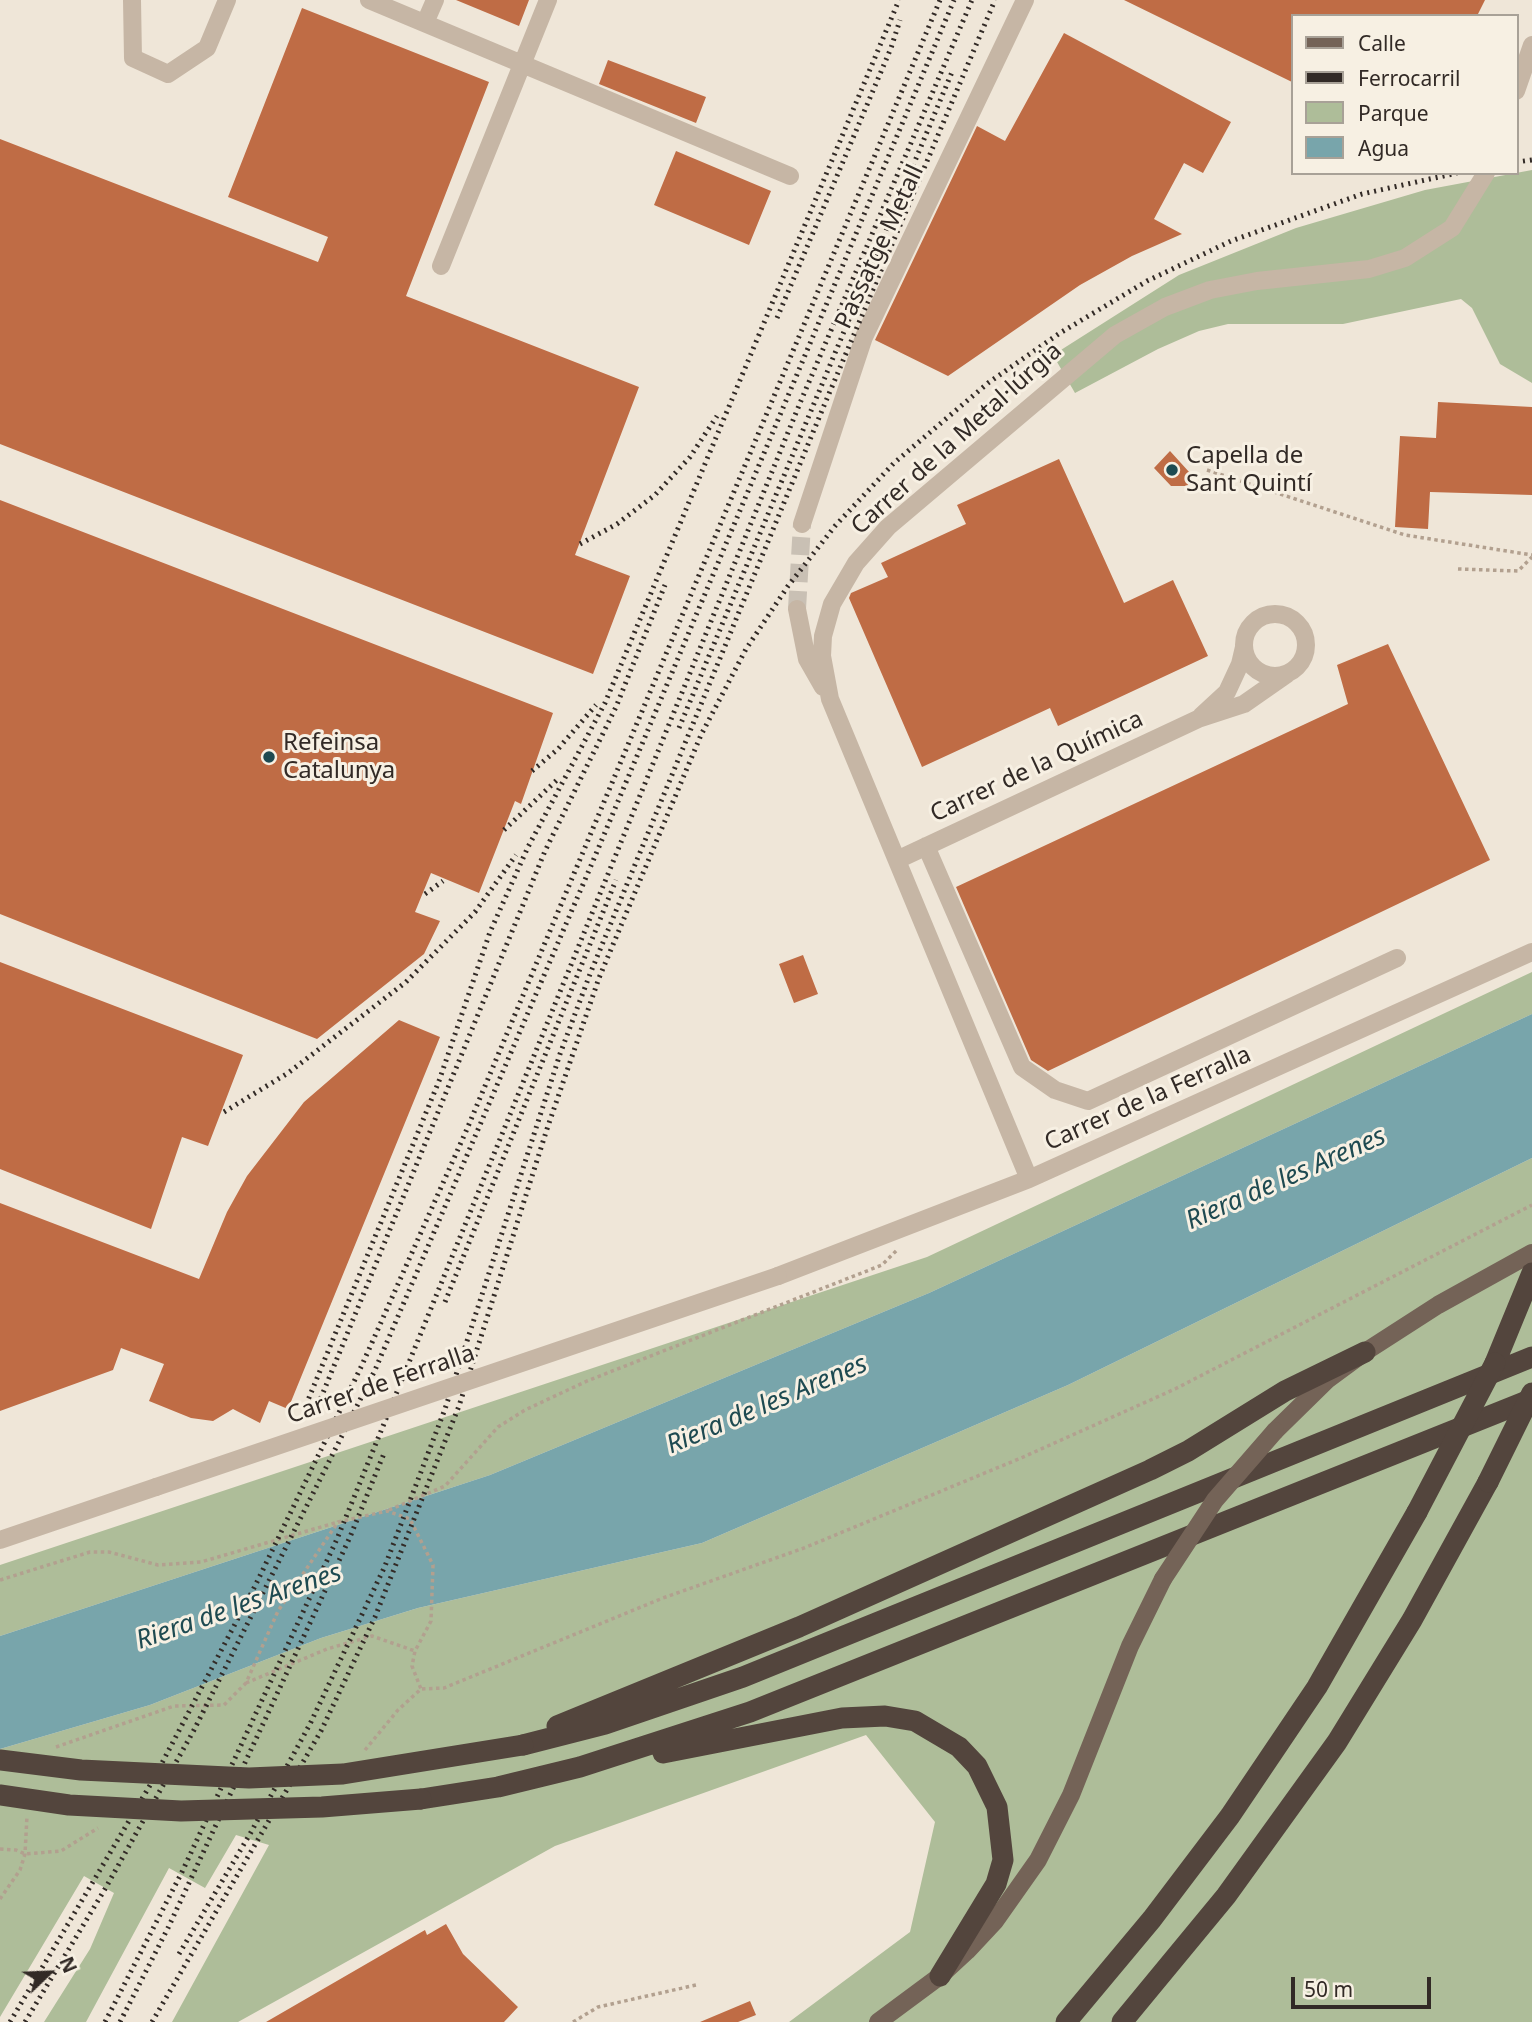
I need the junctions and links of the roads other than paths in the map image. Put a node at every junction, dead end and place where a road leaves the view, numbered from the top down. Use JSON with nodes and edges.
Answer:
{"nodes":[{"id":1,"x":132,"y":0,"type":"edge"},
{"id":2,"x":227,"y":0,"type":"edge"},
{"id":3,"x":369,"y":0,"type":"edge"},
{"id":4,"x":435,"y":0,"type":"edge"},
{"id":5,"x":548,"y":0,"type":"edge"},
{"id":6,"x":1025,"y":0,"type":"edge"},
{"id":7,"x":425,"y":23,"type":"junction"},
{"id":8,"x":1532,"y":45,"type":"edge"},
{"id":9,"x":520,"y":65,"type":"junction"},
{"id":10,"x":1518,"y":85,"type":"edge"},
{"id":11,"x":1485,"y":175,"type":"edge"},
{"id":12,"x":790,"y":176,"type":"dead end"},
{"id":13,"x":441,"y":266,"type":"dead end"},
{"id":14,"x":802,"y":524,"type":"tunnel mouth"},
{"id":15,"x":797,"y":609,"type":"tunnel mouth"},
{"id":16,"x":1244,"y":647,"type":"junction"},
{"id":17,"x":1287,"y":674,"type":"junction"},
{"id":18,"x":830,"y":699,"type":"junction"},
{"id":19,"x":1198,"y":719,"type":"junction"},
{"id":20,"x":926,"y":846,"type":"junction"},
{"id":21,"x":897,"y":860,"type":"junction"},
{"id":22,"x":1532,"y":952,"type":"edge"},
{"id":23,"x":1397,"y":958,"type":"dead end"},
{"id":24,"x":1029,"y":1179,"type":"junction"},
{"id":25,"x":1532,"y":1253,"type":"edge"},
{"id":26,"x":1532,"y":1273,"type":"edge"},
{"id":27,"x":778,"y":1276,"type":"joint"},
{"id":28,"x":1364,"y":1352,"type":"junction"},
{"id":29,"x":1532,"y":1357,"type":"edge"},
{"id":30,"x":1532,"y":1393,"type":"edge"},
{"id":31,"x":1532,"y":1399,"type":"edge"},
{"id":32,"x":0,"y":1541,"type":"edge"},
{"id":33,"x":603,"y":1716,"type":"junction"},
{"id":34,"x":627,"y":1757,"type":"junction"},
{"id":35,"x":0,"y":1760,"type":"edge"},
{"id":36,"x":0,"y":1795,"type":"edge"},
{"id":37,"x":940,"y":1976,"type":"junction"},
{"id":38,"x":878,"y":2022,"type":"edge"},
{"id":39,"x":1066,"y":2022,"type":"edge"},
{"id":40,"x":1122,"y":2022,"type":"edge"}],
"edges":[{"from":1,"to":2,"type":"street"},
{"from":3,"to":7,"type":"street"},
{"from":4,"to":7,"type":"street"},
{"from":5,"to":9,"type":"street"},
{"from":6,"to":14,"type":"street","name":"Passatge Metall"},
{"from":7,"to":9,"type":"street"},
{"from":8,"to":10,"type":"street"},
{"from":9,"to":12,"type":"street"},
{"from":9,"to":13,"type":"street"},
{"from":11,"to":18,"type":"street","name":"Carrer de la Metal·lúrgia"},
{"from":15,"to":18,"type":"street"},
{"from":16,"to":17,"type":"street"},
{"from":16,"to":17,"type":"street"},
{"from":16,"to":19,"type":"street","name":"Carrer de la Química"},
{"from":17,"to":19,"type":"street","name":"Carrer de la Química"},
{"from":18,"to":21,"type":"street","name":"Carrer de la Metal·lúrgia"},
{"from":19,"to":20,"type":"street","name":"Carrer de la Química"},
{"from":20,"to":21,"type":"street","name":"Carrer de la Química"},
{"from":20,"to":23,"type":"street"},
{"from":21,"to":24,"type":"street","name":"Carrer de la Metal·lúrgia"},
{"from":22,"to":24,"type":"street","name":"Carrer de la Ferralla"},
{"from":24,"to":27,"type":"street","name":"Carrer de la Ferralla"},
{"from":25,"to":28,"type":"main road"},
{"from":26,"to":39,"type":"highway","bridge":true},
{"from":27,"to":32,"type":"street","name":"Carrer de Ferralla","bridge":true},
{"from":28,"to":33,"type":"highway"},
{"from":28,"to":37,"type":"main road","bridge":true},
{"from":29,"to":33,"type":"highway"},
{"from":30,"to":40,"type":"highway","bridge":true},
{"from":31,"to":34,"type":"highway"},
{"from":33,"to":35,"type":"highway","bridge":true},
{"from":34,"to":36,"type":"highway","bridge":true},
{"from":34,"to":37,"type":"highway"},
{"from":37,"to":38,"type":"main road"}]}
